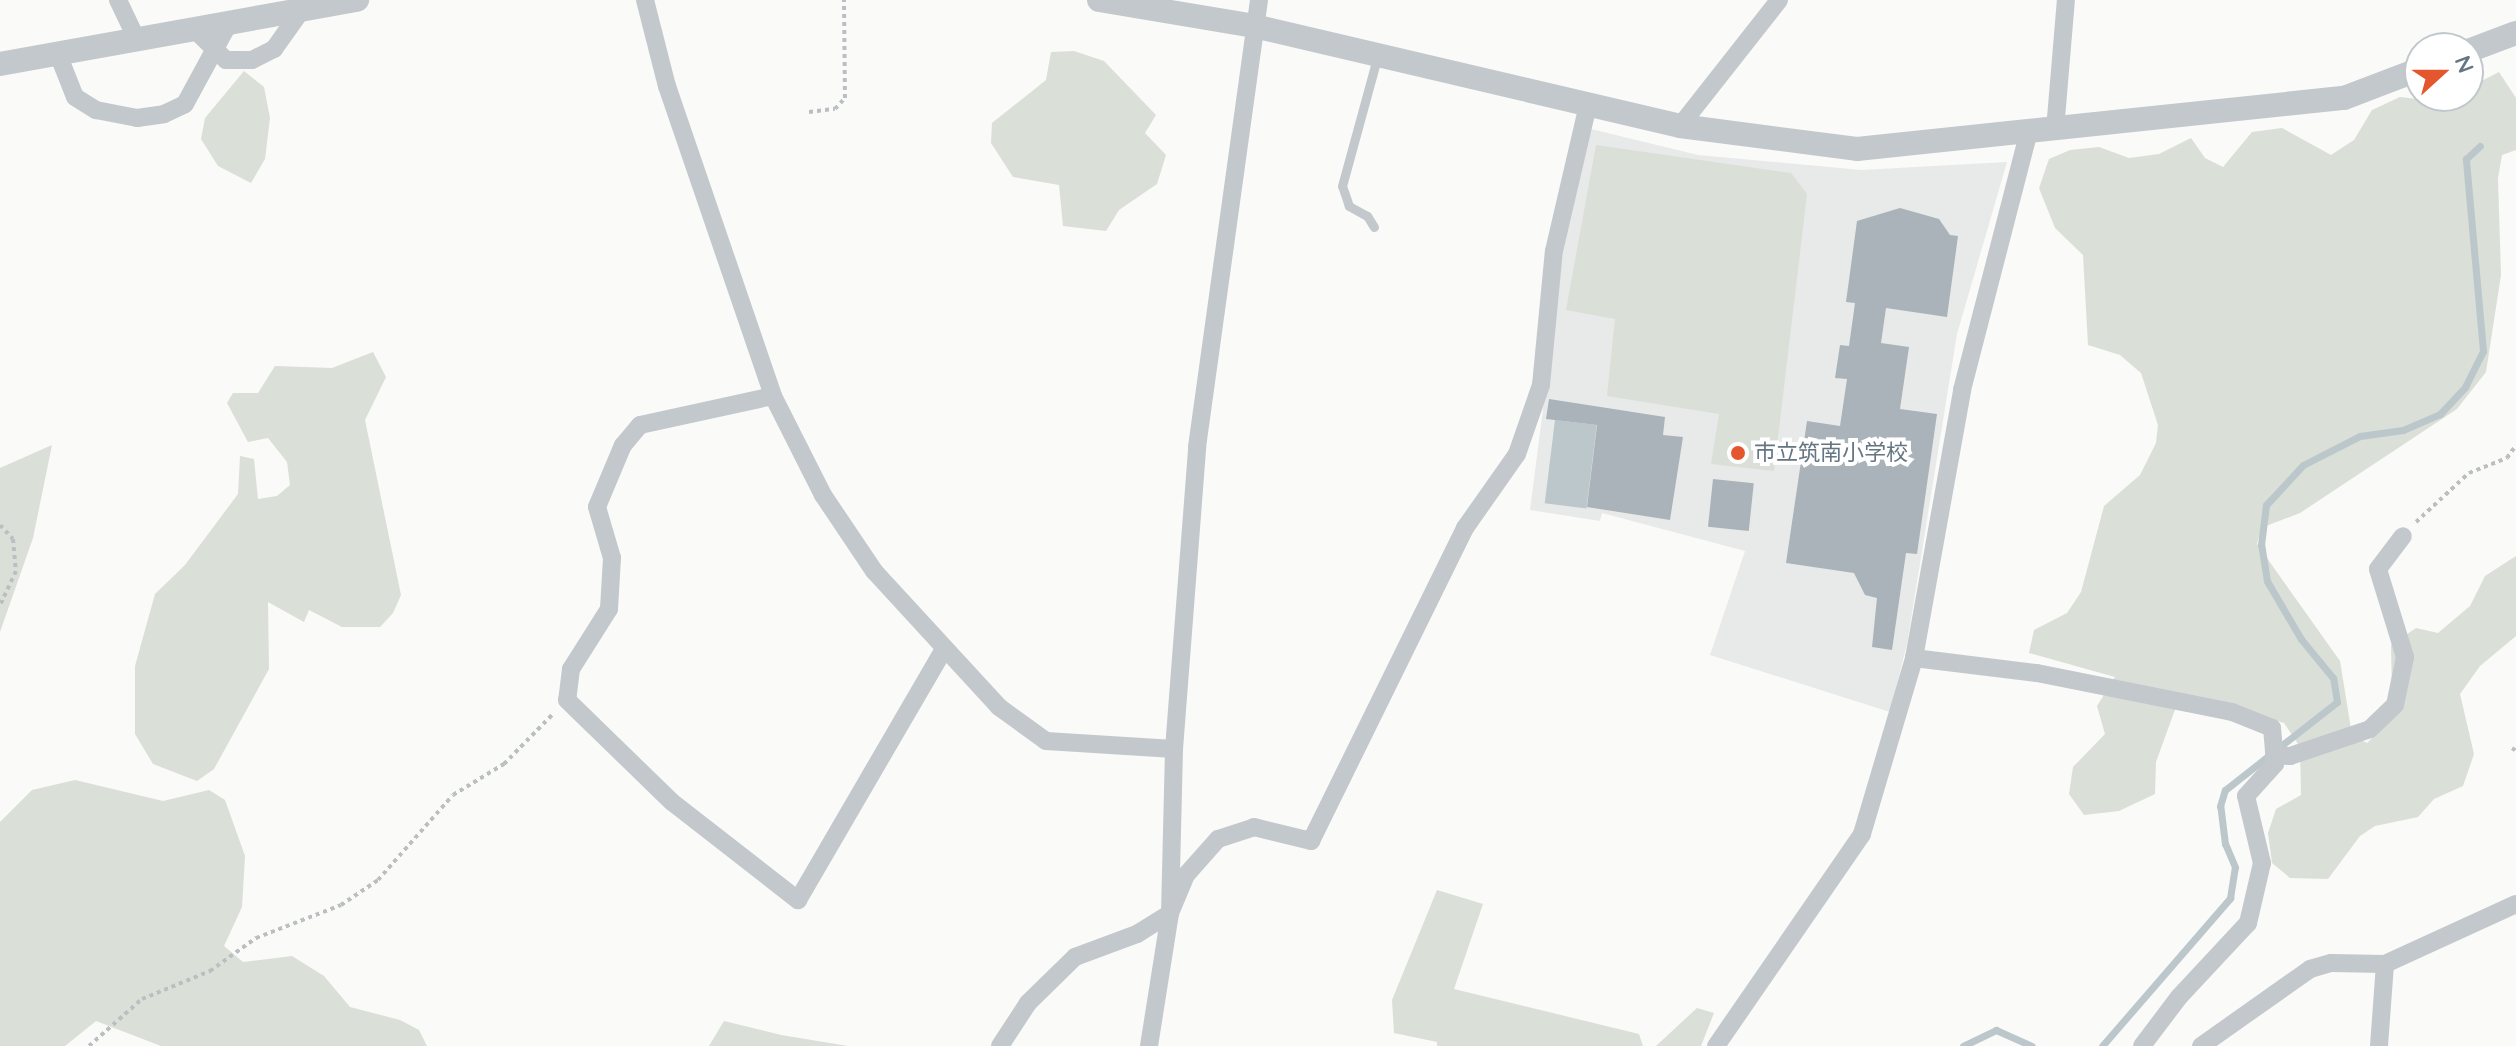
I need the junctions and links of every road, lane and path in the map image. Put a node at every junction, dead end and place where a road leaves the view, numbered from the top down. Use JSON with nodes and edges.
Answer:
{"nodes":[{"id":1,"x":118,"y":0,"type":"edge"},
{"id":2,"x":357,"y":0,"type":"edge"},
{"id":3,"x":645,"y":0,"type":"edge"},
{"id":4,"x":844,"y":0,"type":"edge"},
{"id":5,"x":1099,"y":0,"type":"edge"},
{"id":6,"x":1259,"y":0,"type":"edge"},
{"id":7,"x":1779,"y":0,"type":"edge"},
{"id":8,"x":2066,"y":0,"type":"edge"},
{"id":9,"x":301,"y":11,"type":"junction"},
{"id":10,"x":229,"y":23,"type":"junction"},
{"id":11,"x":1254,"y":26,"type":"junction"},
{"id":12,"x":195,"y":30,"type":"junction"},
{"id":13,"x":2516,"y":33,"type":"edge"},
{"id":14,"x":137,"y":40,"type":"junction"},
{"id":15,"x":2484,"y":45,"type":"edge"},
{"id":16,"x":216,"y":53,"type":"junction"},
{"id":17,"x":58,"y":54,"type":"junction"},
{"id":18,"x":1378,"y":55,"type":"junction"},
{"id":19,"x":0,"y":64,"type":"edge"},
{"id":20,"x":2404,"y":75,"type":"edge"},
{"id":21,"x":1588,"y":105,"type":"junction"},
{"id":22,"x":809,"y":112,"type":"dead end"},
{"id":23,"x":1680,"y":126,"type":"junction"},
{"id":24,"x":2055,"y":130,"type":"junction"},
{"id":25,"x":2028,"y":135,"type":"junction"},
{"id":26,"x":1374,"y":227,"type":"dead end"},
{"id":27,"x":773,"y":396,"type":"junction"},
{"id":28,"x":2516,"y":445,"type":"edge"},
{"id":29,"x":0,"y":525,"type":"edge"},
{"id":30,"x":2403,"y":536,"type":"joint"},
{"id":31,"x":0,"y":605,"type":"edge"},
{"id":32,"x":944,"y":649,"type":"junction"},
{"id":33,"x":1914,"y":658,"type":"junction"},
{"id":34,"x":567,"y":700,"type":"junction"},
{"id":35,"x":1174,"y":749,"type":"junction"},
{"id":36,"x":2274,"y":755,"type":"junction"},
{"id":37,"x":2516,"y":904,"type":"edge"},
{"id":38,"x":1170,"y":913,"type":"junction"},
{"id":39,"x":2385,"y":964,"type":"junction"},
{"id":40,"x":89,"y":1046,"type":"edge"},
{"id":41,"x":1000,"y":1046,"type":"edge"},
{"id":42,"x":1149,"y":1046,"type":"edge"},
{"id":43,"x":1716,"y":1046,"type":"edge"},
{"id":44,"x":2142,"y":1046,"type":"edge"},
{"id":45,"x":2201,"y":1046,"type":"edge"},
{"id":46,"x":2379,"y":1046,"type":"edge"}],
"edges":[{"from":1,"to":14,"type":"street"},
{"from":2,"to":9,"type":"street"},
{"from":3,"to":27,"type":"street"},
{"from":4,"to":22,"type":"path"},
{"from":5,"to":11,"type":"street"},
{"from":6,"to":11,"type":"street"},
{"from":7,"to":23,"type":"street"},
{"from":8,"to":24,"type":"street"},
{"from":9,"to":10,"type":"street"},
{"from":9,"to":16,"type":"street"},
{"from":10,"to":12,"type":"street"},
{"from":10,"to":16,"type":"street"},
{"from":11,"to":18,"type":"street"},
{"from":11,"to":35,"type":"street"},
{"from":12,"to":14,"type":"street"},
{"from":12,"to":16,"type":"street"},
{"from":13,"to":15,"type":"street"},
{"from":14,"to":17,"type":"street"},
{"from":16,"to":17,"type":"street"},
{"from":17,"to":19,"type":"street"},
{"from":18,"to":21,"type":"street"},
{"from":18,"to":26,"type":"lane"},
{"from":20,"to":24,"type":"street"},
{"from":21,"to":23,"type":"street"},
{"from":21,"to":38,"type":"street"},
{"from":23,"to":25,"type":"street"},
{"from":24,"to":25,"type":"street"},
{"from":25,"to":33,"type":"street"},
{"from":27,"to":32,"type":"street"},
{"from":27,"to":34,"type":"street"},
{"from":28,"to":30,"type":"path"},
{"from":29,"to":31,"type":"path"},
{"from":30,"to":36,"type":"street"},
{"from":32,"to":34,"type":"street"},
{"from":32,"to":35,"type":"street"},
{"from":33,"to":36,"type":"street"},
{"from":33,"to":43,"type":"street"},
{"from":34,"to":40,"type":"path"},
{"from":35,"to":38,"type":"street"},
{"from":36,"to":44,"type":"street"},
{"from":37,"to":39,"type":"street"},
{"from":38,"to":41,"type":"street"},
{"from":38,"to":42,"type":"street"},
{"from":39,"to":45,"type":"street"},
{"from":39,"to":46,"type":"street"}]}
